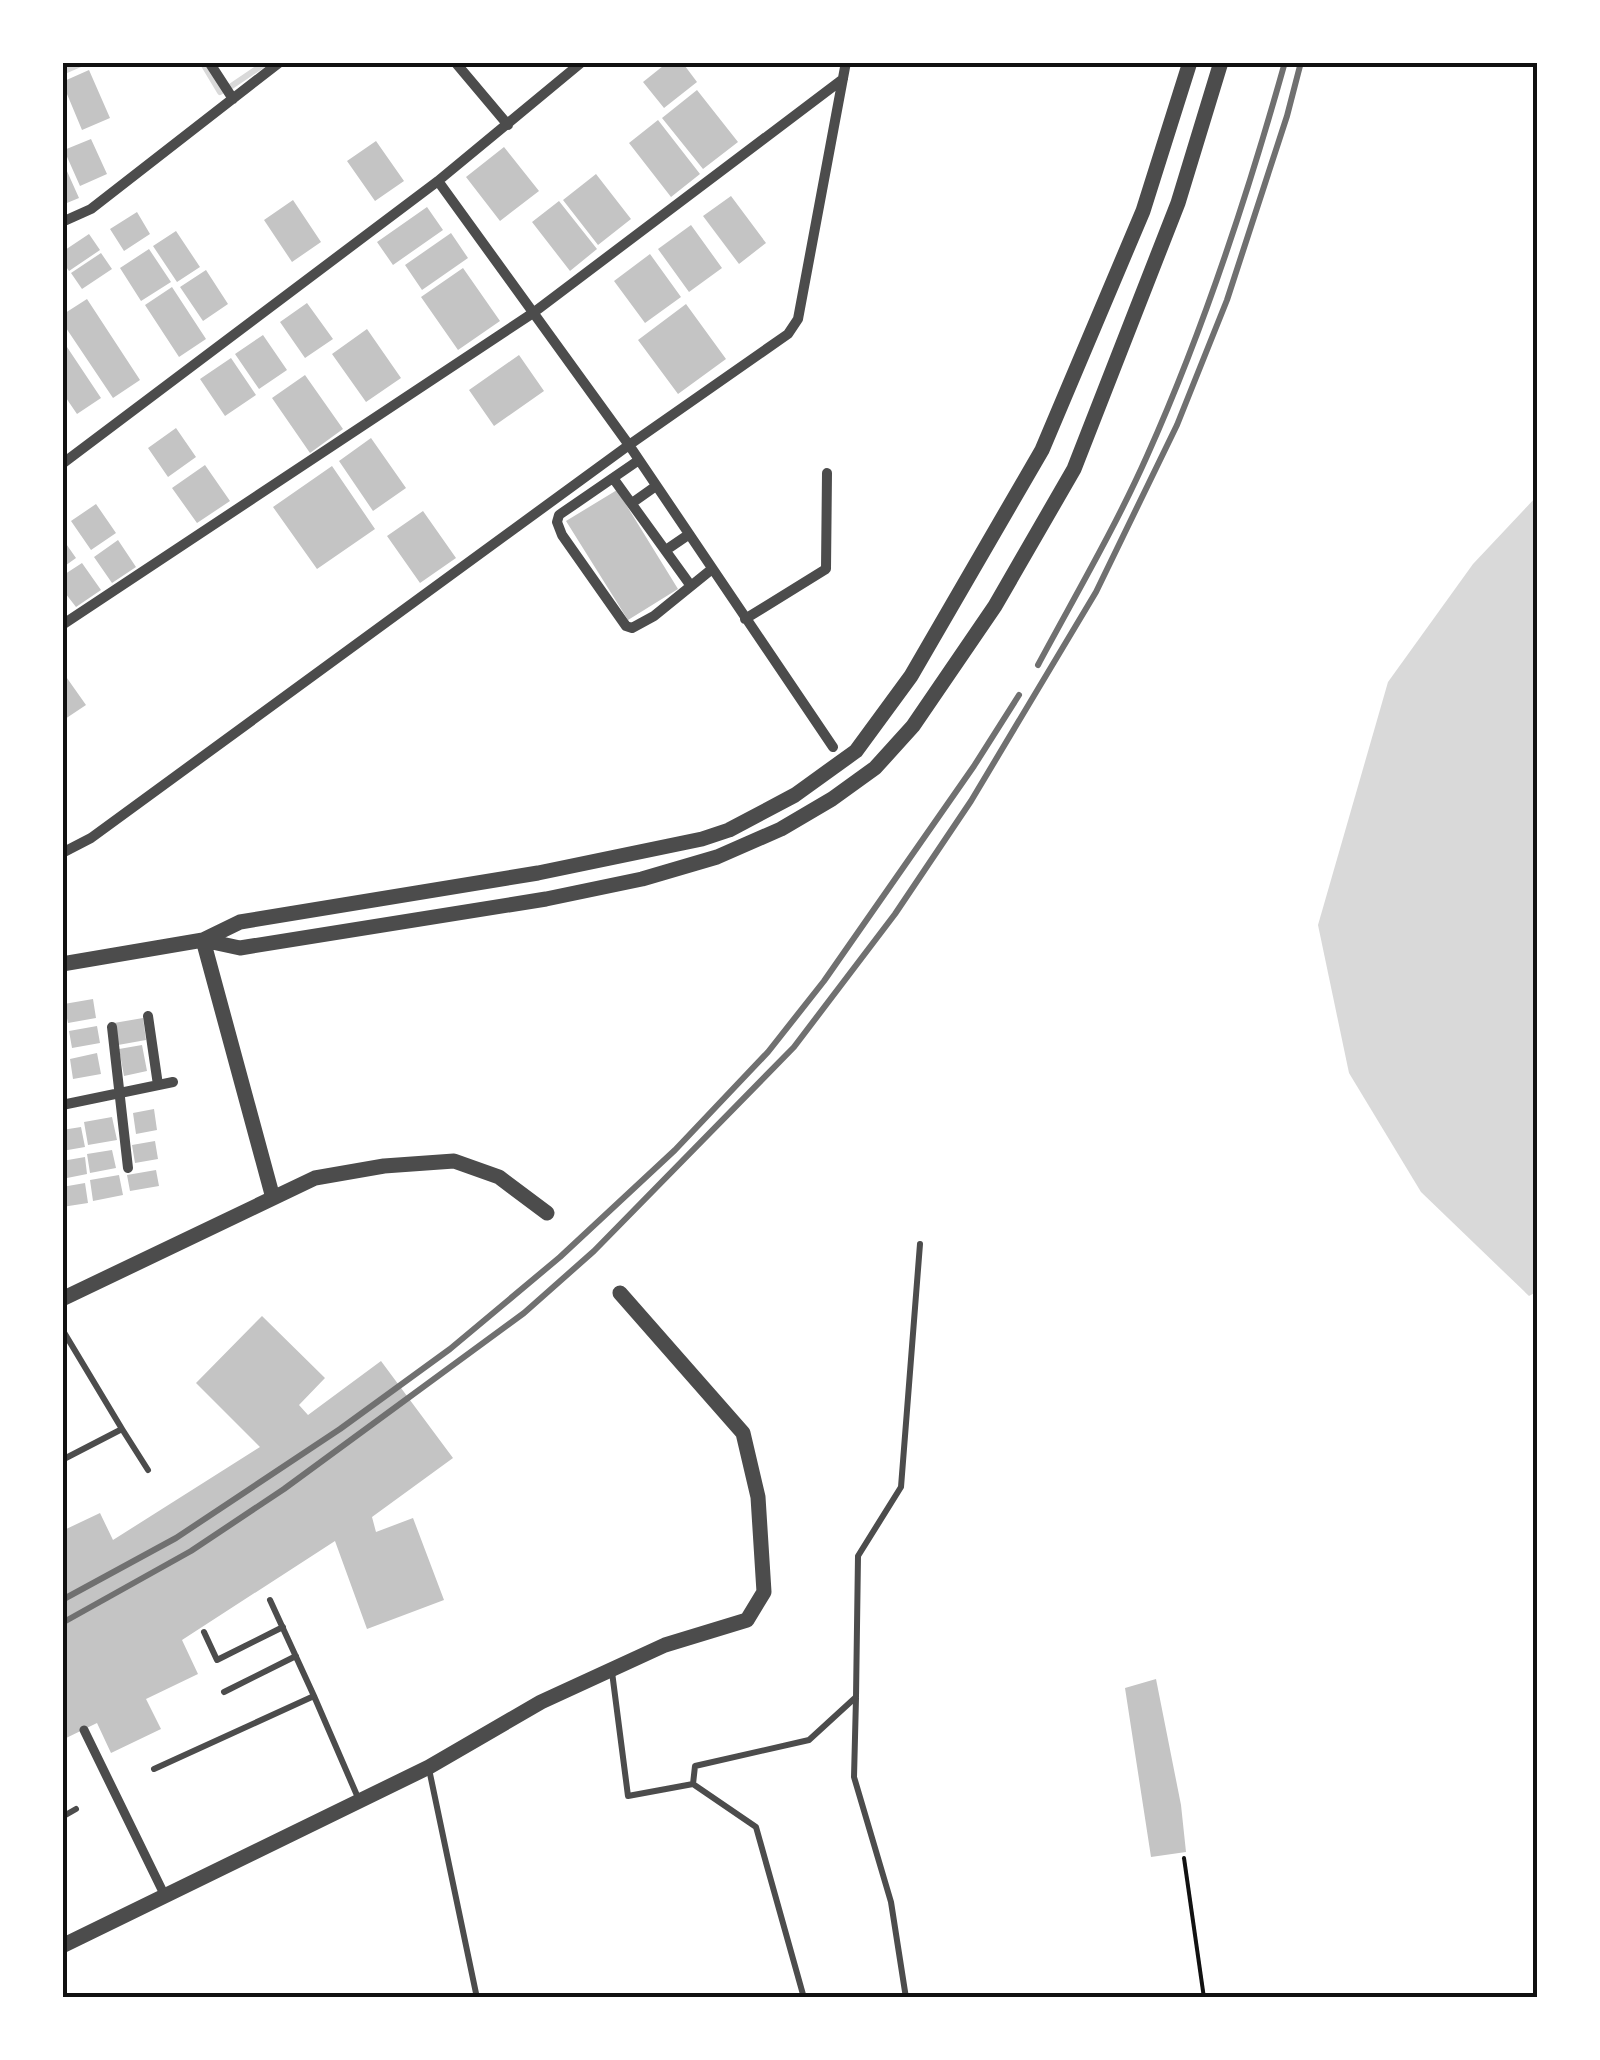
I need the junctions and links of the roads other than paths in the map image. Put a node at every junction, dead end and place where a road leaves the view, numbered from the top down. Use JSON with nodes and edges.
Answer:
{"nodes":[{"id":1,"x":209,"y":62,"type":"edge"},
{"id":2,"x":280,"y":62,"type":"edge"},
{"id":3,"x":455,"y":62,"type":"edge"},
{"id":4,"x":582,"y":62,"type":"edge"},
{"id":5,"x":846,"y":62,"type":"edge"},
{"id":6,"x":1190,"y":62,"type":"edge"},
{"id":7,"x":1221,"y":62,"type":"edge"},
{"id":8,"x":843,"y":79,"type":"junction"},
{"id":9,"x":234,"y":99,"type":"junction"},
{"id":10,"x":508,"y":124,"type":"junction"},
{"id":11,"x":438,"y":180,"type":"junction"},
{"id":12,"x":62,"y":222,"type":"edge"},
{"id":13,"x":533,"y":313,"type":"junction"},
{"id":14,"x":628,"y":445,"type":"junction"},
{"id":15,"x":639,"y":460,"type":"junction"},
{"id":16,"x":62,"y":464,"type":"edge"},
{"id":17,"x":827,"y":473,"type":"dead end"},
{"id":18,"x":614,"y":478,"type":"junction"},
{"id":19,"x":656,"y":486,"type":"junction"},
{"id":20,"x":632,"y":503,"type":"junction"},
{"id":21,"x":688,"y":535,"type":"junction"},
{"id":22,"x":666,"y":550,"type":"junction"},
{"id":23,"x":712,"y":569,"type":"junction"},
{"id":24,"x":691,"y":586,"type":"junction"},
{"id":25,"x":744,"y":618,"type":"junction"},
{"id":26,"x":62,"y":625,"type":"edge"},
{"id":27,"x":833,"y":747,"type":"dead end"},
{"id":28,"x":62,"y":853,"type":"edge"},
{"id":29,"x":202,"y":940,"type":"junction"},
{"id":30,"x":62,"y":964,"type":"edge"},
{"id":31,"x":148,"y":1016,"type":"dead end"},
{"id":32,"x":112,"y":1027,"type":"dead end"},
{"id":33,"x":173,"y":1082,"type":"dead end"},
{"id":34,"x":158,"y":1085,"type":"junction"},
{"id":35,"x":122,"y":1092,"type":"junction"},
{"id":36,"x":62,"y":1105,"type":"edge"},
{"id":37,"x":128,"y":1168,"type":"dead end"},
{"id":38,"x":273,"y":1198,"type":"junction"},
{"id":39,"x":548,"y":1213,"type":"dead end"},
{"id":40,"x":920,"y":1244,"type":"dead end"},
{"id":41,"x":620,"y":1293,"type":"dead end"},
{"id":42,"x":62,"y":1299,"type":"edge"},
{"id":43,"x":62,"y":1329,"type":"edge"},
{"id":44,"x":122,"y":1430,"type":"junction"},
{"id":45,"x":62,"y":1460,"type":"edge"},
{"id":46,"x":148,"y":1470,"type":"dead end"},
{"id":47,"x":270,"y":1600,"type":"dead end"},
{"id":48,"x":283,"y":1627,"type":"junction"},
{"id":49,"x":204,"y":1632,"type":"dead end"},
{"id":50,"x":296,"y":1656,"type":"junction"},
{"id":51,"x":612,"y":1669,"type":"junction"},
{"id":52,"x":224,"y":1692,"type":"dead end"},
{"id":53,"x":314,"y":1696,"type":"junction"},
{"id":54,"x":856,"y":1697,"type":"junction"},
{"id":55,"x":84,"y":1730,"type":"dead end"},
{"id":56,"x":429,"y":1767,"type":"junction"},
{"id":57,"x":154,"y":1769,"type":"dead end"},
{"id":58,"x":693,"y":1784,"type":"junction"},
{"id":59,"x":359,"y":1801,"type":"junction"},
{"id":60,"x":76,"y":1810,"type":"dead end"},
{"id":61,"x":62,"y":1817,"type":"edge"},
{"id":62,"x":164,"y":1896,"type":"junction"},
{"id":63,"x":62,"y":1946,"type":"edge"},
{"id":64,"x":477,"y":1998,"type":"edge"},
{"id":65,"x":804,"y":1998,"type":"edge"},
{"id":66,"x":906,"y":1998,"type":"edge"}],
"edges":[{"from":1,"to":9,"type":"street"},
{"from":2,"to":9,"type":"street"},
{"from":3,"to":10,"type":"street"},
{"from":4,"to":10,"type":"street"},
{"from":5,"to":8,"type":"street"},
{"from":6,"to":29,"type":"street"},
{"from":7,"to":29,"type":"street"},
{"from":8,"to":13,"type":"street"},
{"from":8,"to":14,"type":"street"},
{"from":9,"to":12,"type":"street"},
{"from":10,"to":11,"type":"street"},
{"from":11,"to":13,"type":"street"},
{"from":11,"to":16,"type":"street"},
{"from":13,"to":14,"type":"street"},
{"from":13,"to":26,"type":"street"},
{"from":14,"to":15,"type":"street"},
{"from":14,"to":28,"type":"street"},
{"from":15,"to":18,"type":"street"},
{"from":15,"to":19,"type":"street"},
{"from":17,"to":25,"type":"street"},
{"from":18,"to":20,"type":"street"},
{"from":18,"to":24,"type":"street"},
{"from":19,"to":20,"type":"street"},
{"from":19,"to":21,"type":"street"},
{"from":20,"to":22,"type":"street"},
{"from":21,"to":22,"type":"street"},
{"from":21,"to":23,"type":"street"},
{"from":22,"to":24,"type":"street"},
{"from":23,"to":24,"type":"street"},
{"from":23,"to":25,"type":"street"},
{"from":25,"to":27,"type":"street"},
{"from":29,"to":30,"type":"street"},
{"from":29,"to":38,"type":"street"},
{"from":31,"to":34,"type":"street"},
{"from":32,"to":35,"type":"street"},
{"from":33,"to":34,"type":"street"},
{"from":34,"to":35,"type":"street"},
{"from":35,"to":36,"type":"street"},
{"from":35,"to":37,"type":"street"},
{"from":38,"to":39,"type":"street"},
{"from":38,"to":42,"type":"street"},
{"from":40,"to":54,"type":"lane"},
{"from":41,"to":51,"type":"street"},
{"from":43,"to":44,"type":"lane"},
{"from":44,"to":45,"type":"lane"},
{"from":44,"to":46,"type":"lane"},
{"from":47,"to":48,"type":"lane"},
{"from":48,"to":49,"type":"lane"},
{"from":48,"to":50,"type":"lane"},
{"from":50,"to":52,"type":"lane"},
{"from":50,"to":53,"type":"lane"},
{"from":51,"to":56,"type":"street"},
{"from":51,"to":58,"type":"lane"},
{"from":53,"to":57,"type":"lane"},
{"from":53,"to":59,"type":"lane"},
{"from":54,"to":58,"type":"lane"},
{"from":54,"to":66,"type":"lane"},
{"from":55,"to":62,"type":"street"},
{"from":56,"to":59,"type":"street"},
{"from":56,"to":64,"type":"lane"},
{"from":58,"to":65,"type":"lane"},
{"from":59,"to":62,"type":"street"},
{"from":60,"to":61,"type":"lane"},
{"from":62,"to":63,"type":"street"}]}
